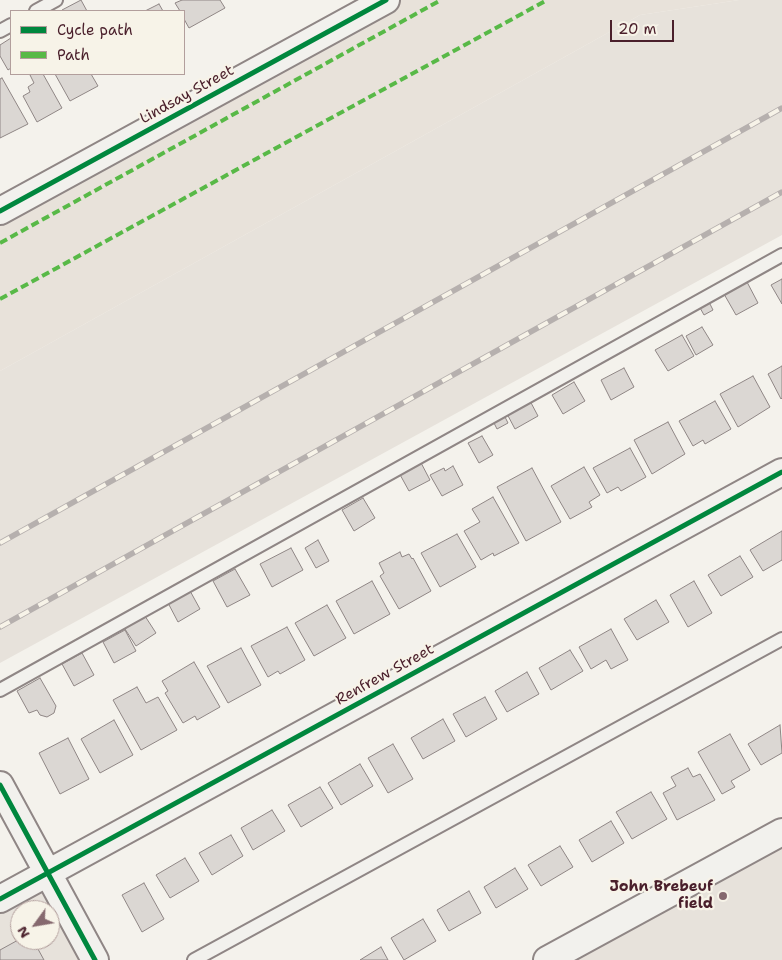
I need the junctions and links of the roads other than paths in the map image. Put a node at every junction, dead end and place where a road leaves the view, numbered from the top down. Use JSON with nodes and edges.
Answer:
{"nodes":[{"id":1,"x":56,"y":0,"type":"edge"},
{"id":2,"x":386,"y":0,"type":"edge"},
{"id":3,"x":38,"y":10,"type":"edge"},
{"id":4,"x":0,"y":211,"type":"edge"},
{"id":5,"x":782,"y":255,"type":"edge"},
{"id":6,"x":782,"y":472,"type":"edge"},
{"id":7,"x":782,"y":639,"type":"edge"},
{"id":8,"x":0,"y":690,"type":"edge"},
{"id":9,"x":0,"y":784,"type":"edge"},
{"id":10,"x":782,"y":832,"type":"edge"},
{"id":11,"x":48,"y":873,"type":"junction"},
{"id":12,"x":0,"y":899,"type":"edge"},
{"id":13,"x":95,"y":960,"type":"edge"},
{"id":14,"x":194,"y":960,"type":"edge"},
{"id":15,"x":547,"y":960,"type":"edge"}],
"edges":[{"from":1,"to":3,"type":"lane"},
{"from":2,"to":4,"type":"street","name":"Lindsay Street"},
{"from":5,"to":8,"type":"lane"},
{"from":6,"to":11,"type":"street","name":"Renfrew Street"},
{"from":7,"to":14,"type":"lane"},
{"from":9,"to":11,"type":"street"},
{"from":10,"to":15,"type":"street"},
{"from":11,"to":12,"type":"street","name":"Renfrew Street"},
{"from":11,"to":13,"type":"street"}]}
